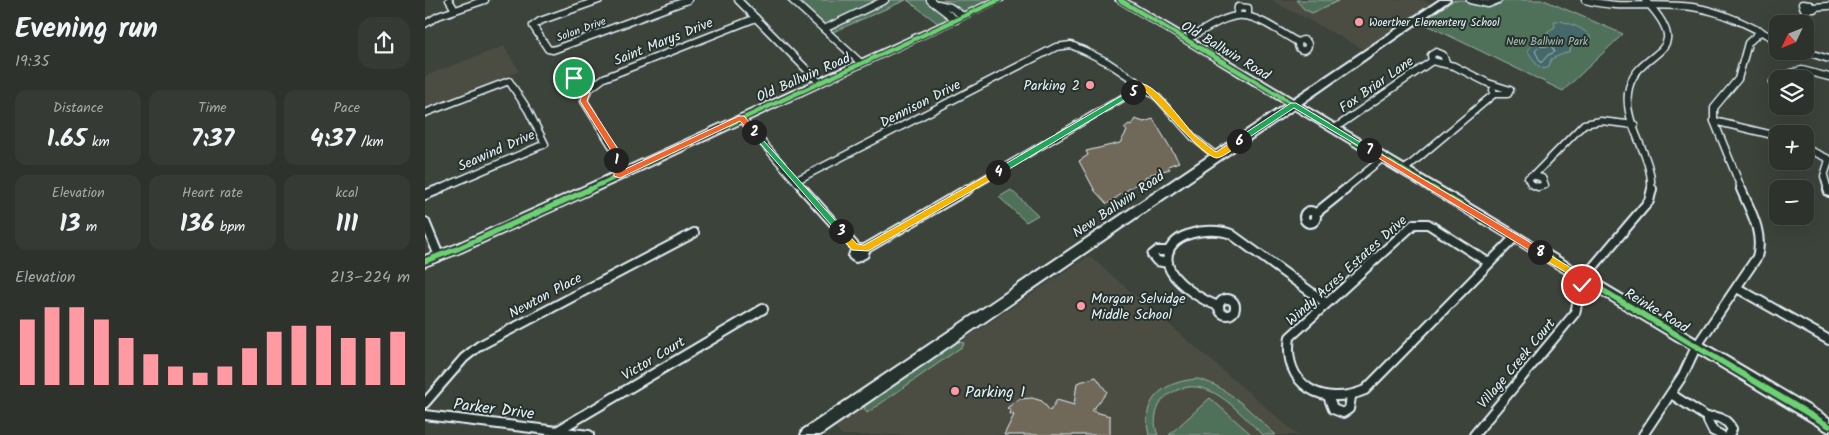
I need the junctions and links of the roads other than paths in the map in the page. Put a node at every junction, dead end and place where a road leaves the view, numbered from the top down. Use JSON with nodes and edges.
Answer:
{"nodes":[{"id":1,"x":449,"y":0,"type":"edge"},
{"id":2,"x":485,"y":0,"type":"edge"},
{"id":3,"x":599,"y":0,"type":"edge"},
{"id":4,"x":688,"y":0,"type":"edge"},
{"id":5,"x":738,"y":0,"type":"edge"},
{"id":6,"x":792,"y":0,"type":"edge"},
{"id":7,"x":885,"y":0,"type":"edge"},
{"id":8,"x":999,"y":0,"type":"edge"},
{"id":9,"x":1120,"y":0,"type":"edge"},
{"id":10,"x":1446,"y":0,"type":"edge"},
{"id":11,"x":1470,"y":0,"type":"edge"},
{"id":12,"x":1478,"y":0,"type":"edge"},
{"id":13,"x":1498,"y":0,"type":"edge"},
{"id":14,"x":1585,"y":0,"type":"edge"},
{"id":15,"x":1645,"y":0,"type":"edge"},
{"id":16,"x":932,"y":2,"type":"edge"},
{"id":17,"x":1487,"y":4,"type":"junction"},
{"id":18,"x":1829,"y":6,"type":"edge"},
{"id":19,"x":1652,"y":7,"type":"junction"},
{"id":20,"x":1813,"y":7,"type":"dead end"},
{"id":21,"x":455,"y":10,"type":"junction"},
{"id":22,"x":756,"y":18,"type":"junction"},
{"id":23,"x":959,"y":18,"type":"junction"},
{"id":24,"x":425,"y":24,"type":"edge"},
{"id":25,"x":824,"y":29,"type":"junction"},
{"id":26,"x":1761,"y":31,"type":"junction"},
{"id":27,"x":1769,"y":36,"type":"edge"},
{"id":28,"x":1186,"y":40,"type":"junction"},
{"id":29,"x":1297,"y":42,"type":"dead end"},
{"id":30,"x":1814,"y":54,"type":"edge"},
{"id":31,"x":1829,"y":59,"type":"edge"},
{"id":32,"x":861,"y":63,"type":"junction"},
{"id":33,"x":1814,"y":73,"type":"edge"},
{"id":34,"x":1829,"y":77,"type":"edge"},
{"id":35,"x":597,"y":82,"type":"junction"},
{"id":36,"x":819,"y":82,"type":"junction"},
{"id":37,"x":1490,"y":84,"type":"junction"},
{"id":38,"x":1143,"y":86,"type":"junction"},
{"id":39,"x":587,"y":92,"type":"junction"},
{"id":40,"x":1494,"y":94,"type":"junction"},
{"id":41,"x":1294,"y":105,"type":"junction"},
{"id":42,"x":425,"y":113,"type":"edge"},
{"id":43,"x":741,"y":118,"type":"junction"},
{"id":44,"x":1714,"y":121,"type":"junction"},
{"id":45,"x":1635,"y":124,"type":"junction"},
{"id":46,"x":1335,"y":128,"type":"junction"},
{"id":47,"x":1769,"y":134,"type":"edge"},
{"id":48,"x":1814,"y":152,"type":"edge"},
{"id":49,"x":1216,"y":156,"type":"junction"},
{"id":50,"x":1383,"y":158,"type":"junction"},
{"id":51,"x":1829,"y":160,"type":"edge"},
{"id":52,"x":1404,"y":170,"type":"junction"},
{"id":53,"x":1534,"y":175,"type":"dead end"},
{"id":54,"x":618,"y":176,"type":"junction"},
{"id":55,"x":797,"y":180,"type":"junction"},
{"id":56,"x":1829,"y":192,"type":"edge"},
{"id":57,"x":425,"y":195,"type":"edge"},
{"id":58,"x":1315,"y":214,"type":"dead end"},
{"id":59,"x":425,"y":222,"type":"edge"},
{"id":60,"x":694,"y":233,"type":"dead end"},
{"id":61,"x":1515,"y":237,"type":"junction"},
{"id":62,"x":1169,"y":251,"type":"junction"},
{"id":63,"x":439,"y":256,"type":"junction"},
{"id":64,"x":425,"y":261,"type":"edge"},
{"id":65,"x":1489,"y":262,"type":"junction"},
{"id":66,"x":1168,"y":263,"type":"junction"},
{"id":67,"x":1583,"y":279,"type":"junction"},
{"id":68,"x":1737,"y":288,"type":"junction"},
{"id":69,"x":1327,"y":303,"type":"junction"},
{"id":70,"x":1218,"y":306,"type":"dead end"},
{"id":71,"x":763,"y":309,"type":"dead end"},
{"id":72,"x":1829,"y":340,"type":"edge"},
{"id":73,"x":1696,"y":347,"type":"junction"},
{"id":74,"x":1671,"y":394,"type":"junction"},
{"id":75,"x":1328,"y":396,"type":"junction"},
{"id":76,"x":1351,"y":397,"type":"junction"},
{"id":77,"x":425,"y":404,"type":"edge"},
{"id":78,"x":425,"y":415,"type":"edge"},
{"id":79,"x":1708,"y":418,"type":"junction"},
{"id":80,"x":1829,"y":426,"type":"edge"},
{"id":81,"x":557,"y":431,"type":"junction"},
{"id":82,"x":589,"y":435,"type":"edge"},
{"id":83,"x":808,"y":435,"type":"edge"},
{"id":84,"x":1474,"y":435,"type":"edge"},
{"id":85,"x":1643,"y":435,"type":"edge"},
{"id":86,"x":1721,"y":435,"type":"edge"},
{"id":87,"x":1729,"y":435,"type":"edge"}],
"edges":[{"from":1,"to":21,"type":"street"},
{"from":2,"to":21,"type":"street"},
{"from":3,"to":4,"type":"street","name":"Solon Drive"},
{"from":5,"to":22,"type":"street"},
{"from":6,"to":25,"type":"street"},
{"from":7,"to":25,"type":"street"},
{"from":8,"to":23,"type":"street","name":"Old Ballwin Road"},
{"from":9,"to":28,"type":"street","name":"Old Ballwin Road"},
{"from":10,"to":41,"type":"street","name":"New Ballwin Road"},
{"from":11,"to":17,"type":"street"},
{"from":12,"to":17,"type":"street"},
{"from":13,"to":17,"type":"street"},
{"from":14,"to":19,"type":"street"},
{"from":15,"to":19,"type":"street"},
{"from":16,"to":23,"type":"street"},
{"from":18,"to":20,"type":"street"},
{"from":19,"to":26,"type":"street"},
{"from":19,"to":45,"type":"street"},
{"from":21,"to":24,"type":"street"},
{"from":22,"to":35,"type":"street","name":"Saint Marys Drive"},
{"from":22,"to":36,"type":"street"},
{"from":23,"to":32,"type":"street","name":"Old Ballwin Road"},
{"from":25,"to":32,"type":"street"},
{"from":26,"to":27,"type":"street"},
{"from":26,"to":44,"type":"street"},
{"from":28,"to":29,"type":"street"},
{"from":28,"to":41,"type":"street","name":"Old Ballwin Road"},
{"from":30,"to":31,"type":"street"},
{"from":32,"to":36,"type":"street","name":"Old Ballwin Road"},
{"from":33,"to":34,"type":"street"},
{"from":35,"to":39,"type":"street","name":"Saint Marys Drive"},
{"from":35,"to":39,"type":"street"},
{"from":36,"to":43,"type":"street","name":"Old Ballwin Road"},
{"from":37,"to":40,"type":"street"},
{"from":37,"to":40,"type":"street","name":"Fox Briar Lane"},
{"from":37,"to":46,"type":"street","name":"Fox Briar Lane"},
{"from":38,"to":49,"type":"street","name":"Dennison Drive"},
{"from":38,"to":55,"type":"street","name":"Dennison Drive"},
{"from":38,"to":55,"type":"street"},
{"from":39,"to":54,"type":"street"},
{"from":40,"to":52,"type":"street"},
{"from":41,"to":46,"type":"street","name":"Reinke Road"},
{"from":41,"to":49,"type":"street","name":"New Ballwin Road"},
{"from":42,"to":57,"type":"street","name":"Seawind Drive"},
{"from":43,"to":54,"type":"street","name":"Old Ballwin Road"},
{"from":43,"to":55,"type":"street"},
{"from":44,"to":47,"type":"street"},
{"from":44,"to":68,"type":"street"},
{"from":45,"to":53,"type":"street"},
{"from":45,"to":67,"type":"street"},
{"from":46,"to":50,"type":"street","name":"Reinke Road"},
{"from":48,"to":51,"type":"street"},
{"from":49,"to":83,"type":"street","name":"New Ballwin Road"},
{"from":50,"to":52,"type":"street","name":"Reinke Road"},
{"from":50,"to":58,"type":"street"},
{"from":51,"to":56,"type":"street"},
{"from":52,"to":61,"type":"street","name":"Reinke Road"},
{"from":54,"to":63,"type":"street","name":"Old Ballwin Road"},
{"from":59,"to":63,"type":"street"},
{"from":60,"to":77,"type":"street","name":"Newton Place"},
{"from":61,"to":65,"type":"street","name":"Windy Acres Estates Drive"},
{"from":61,"to":67,"type":"street","name":"Reinke Road"},
{"from":62,"to":66,"type":"street"},
{"from":62,"to":66,"type":"street"},
{"from":62,"to":69,"type":"street"},
{"from":63,"to":64,"type":"street","name":"Old Ballwin Road"},
{"from":65,"to":69,"type":"street","name":"Windy Acres Estates Drive"},
{"from":65,"to":76,"type":"street","name":"Windy Acres Estates Drive"},
{"from":66,"to":70,"type":"street"},
{"from":67,"to":73,"type":"street","name":"Reinke Road"},
{"from":67,"to":84,"type":"street","name":"Village Creek Court"},
{"from":68,"to":72,"type":"street"},
{"from":68,"to":73,"type":"street"},
{"from":69,"to":75,"type":"street","name":"Windy Acres Estates Drive"},
{"from":71,"to":81,"type":"street","name":"Victor Court"},
{"from":73,"to":74,"type":"street"},
{"from":73,"to":80,"type":"street","name":"Reinke Road"},
{"from":74,"to":79,"type":"street"},
{"from":74,"to":85,"type":"street"},
{"from":75,"to":76,"type":"street","name":"Windy Acres Estates Drive"},
{"from":75,"to":76,"type":"street","name":"Windy Acres Estates Drive"},
{"from":78,"to":81,"type":"street","name":"Parker Drive"},
{"from":79,"to":86,"type":"street"},
{"from":79,"to":87,"type":"street"},
{"from":81,"to":82,"type":"street","name":"Parker Drive"}]}
